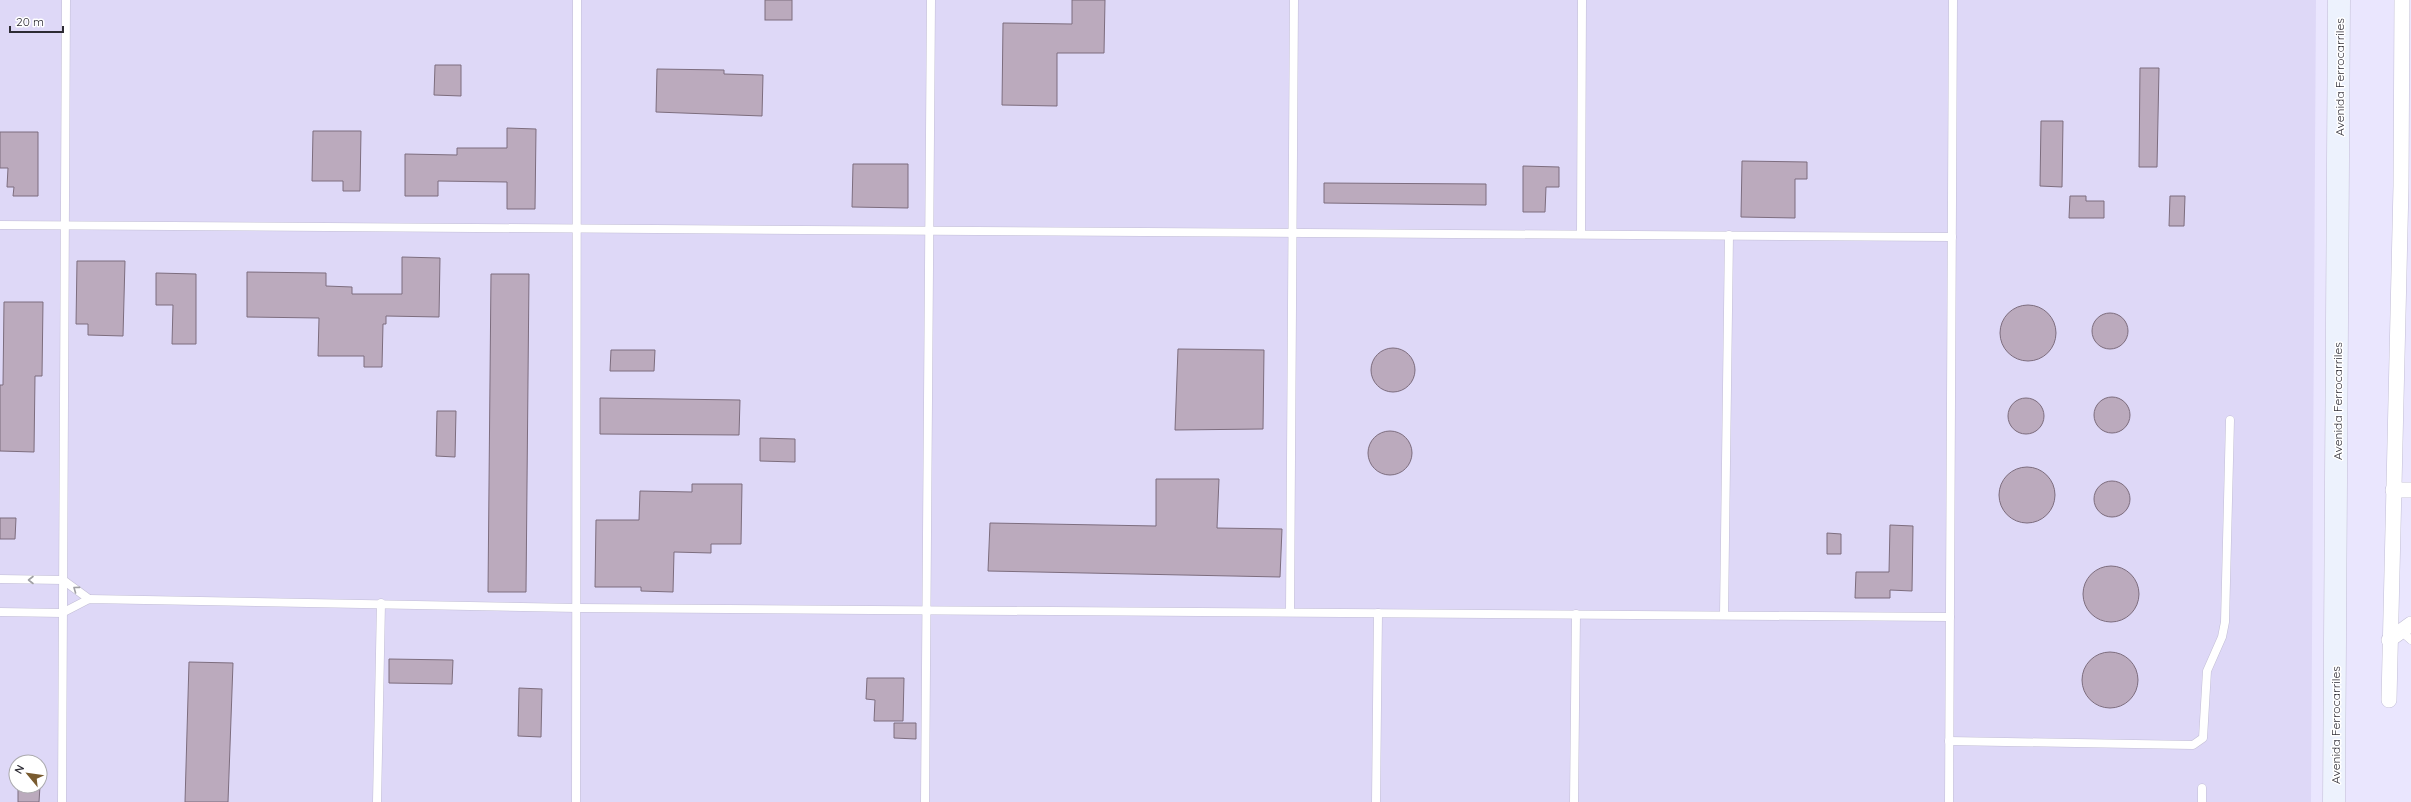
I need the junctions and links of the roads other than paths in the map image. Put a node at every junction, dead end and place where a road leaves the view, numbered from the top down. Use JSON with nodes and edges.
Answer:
{"nodes":[{"id":1,"x":66,"y":0,"type":"edge"},
{"id":2,"x":577,"y":0,"type":"edge"},
{"id":3,"x":931,"y":0,"type":"edge"},
{"id":4,"x":1294,"y":0,"type":"edge"},
{"id":5,"x":1582,"y":0,"type":"edge"},
{"id":6,"x":1953,"y":0,"type":"edge"},
{"id":7,"x":2339,"y":0,"type":"edge"},
{"id":8,"x":2402,"y":0,"type":"edge"},
{"id":9,"x":2406,"y":186,"type":"edge"},
{"id":10,"x":0,"y":225,"type":"edge"},
{"id":11,"x":65,"y":225,"type":"junction"},
{"id":12,"x":576,"y":228,"type":"junction"},
{"id":13,"x":929,"y":230,"type":"junction"},
{"id":14,"x":1292,"y":232,"type":"junction"},
{"id":15,"x":1581,"y":234,"type":"junction"},
{"id":16,"x":1729,"y":235,"type":"junction"},
{"id":17,"x":1952,"y":236,"type":"junction"},
{"id":18,"x":2230,"y":420,"type":"dead end"},
{"id":19,"x":2393,"y":490,"type":"junction"},
{"id":20,"x":2411,"y":490,"type":"edge"},
{"id":21,"x":0,"y":580,"type":"edge"},
{"id":22,"x":63,"y":580,"type":"junction"},
{"id":23,"x":89,"y":599,"type":"junction"},
{"id":24,"x":381,"y":603,"type":"junction"},
{"id":25,"x":578,"y":608,"type":"junction"},
{"id":26,"x":927,"y":610,"type":"junction"},
{"id":27,"x":0,"y":612,"type":"edge"},
{"id":28,"x":1290,"y":612,"type":"junction"},
{"id":29,"x":62,"y":613,"type":"junction"},
{"id":30,"x":1378,"y":613,"type":"junction"},
{"id":31,"x":1576,"y":614,"type":"junction"},
{"id":32,"x":1724,"y":615,"type":"junction"},
{"id":33,"x":1950,"y":616,"type":"junction"},
{"id":34,"x":2403,"y":634,"type":"edge"},
{"id":35,"x":2389,"y":700,"type":"dead end"},
{"id":36,"x":1949,"y":741,"type":"junction"},
{"id":37,"x":2202,"y":788,"type":"dead end"},
{"id":38,"x":62,"y":802,"type":"edge"},
{"id":39,"x":377,"y":802,"type":"edge"},
{"id":40,"x":576,"y":802,"type":"edge"},
{"id":41,"x":925,"y":802,"type":"edge"},
{"id":42,"x":1376,"y":802,"type":"edge"},
{"id":43,"x":1574,"y":802,"type":"edge"},
{"id":44,"x":1949,"y":802,"type":"edge"},
{"id":45,"x":2202,"y":802,"type":"edge"},
{"id":46,"x":2334,"y":802,"type":"edge"}],
"edges":[{"from":1,"to":11,"type":"lane"},
{"from":2,"to":12,"type":"lane"},
{"from":3,"to":13,"type":"lane"},
{"from":4,"to":14,"type":"lane"},
{"from":5,"to":15,"type":"lane"},
{"from":6,"to":17,"type":"lane"},
{"from":7,"to":46,"type":"main road","name":"Avenida Ferrocarriles"},
{"from":8,"to":9,"type":"street"},
{"from":9,"to":19,"type":"street"},
{"from":10,"to":11,"type":"lane"},
{"from":11,"to":12,"type":"lane"},
{"from":11,"to":22,"type":"lane"},
{"from":12,"to":13,"type":"lane"},
{"from":12,"to":25,"type":"lane"},
{"from":13,"to":14,"type":"lane"},
{"from":13,"to":26,"type":"lane"},
{"from":14,"to":15,"type":"lane"},
{"from":14,"to":28,"type":"lane"},
{"from":15,"to":16,"type":"lane"},
{"from":16,"to":17,"type":"lane"},
{"from":16,"to":32,"type":"lane"},
{"from":17,"to":33,"type":"lane"},
{"from":18,"to":36,"type":"lane"},
{"from":19,"to":20,"type":"street"},
{"from":19,"to":34,"type":"street"},
{"from":22,"to":21,"type":"lane","one_way":true},
{"from":23,"to":22,"type":"lane","one_way":true},
{"from":22,"to":29,"type":"lane"},
{"from":23,"to":24,"type":"lane"},
{"from":23,"to":29,"type":"lane"},
{"from":24,"to":25,"type":"lane"},
{"from":24,"to":39,"type":"lane"},
{"from":25,"to":26,"type":"lane"},
{"from":25,"to":40,"type":"lane"},
{"from":26,"to":28,"type":"lane"},
{"from":26,"to":41,"type":"lane"},
{"from":27,"to":29,"type":"lane"},
{"from":28,"to":30,"type":"lane"},
{"from":29,"to":38,"type":"lane"},
{"from":30,"to":31,"type":"lane"},
{"from":30,"to":42,"type":"lane"},
{"from":31,"to":32,"type":"lane"},
{"from":31,"to":43,"type":"lane"},
{"from":32,"to":33,"type":"lane"},
{"from":33,"to":36,"type":"lane"},
{"from":34,"to":35,"type":"street"},
{"from":36,"to":44,"type":"lane"},
{"from":37,"to":45,"type":"lane"}]}
